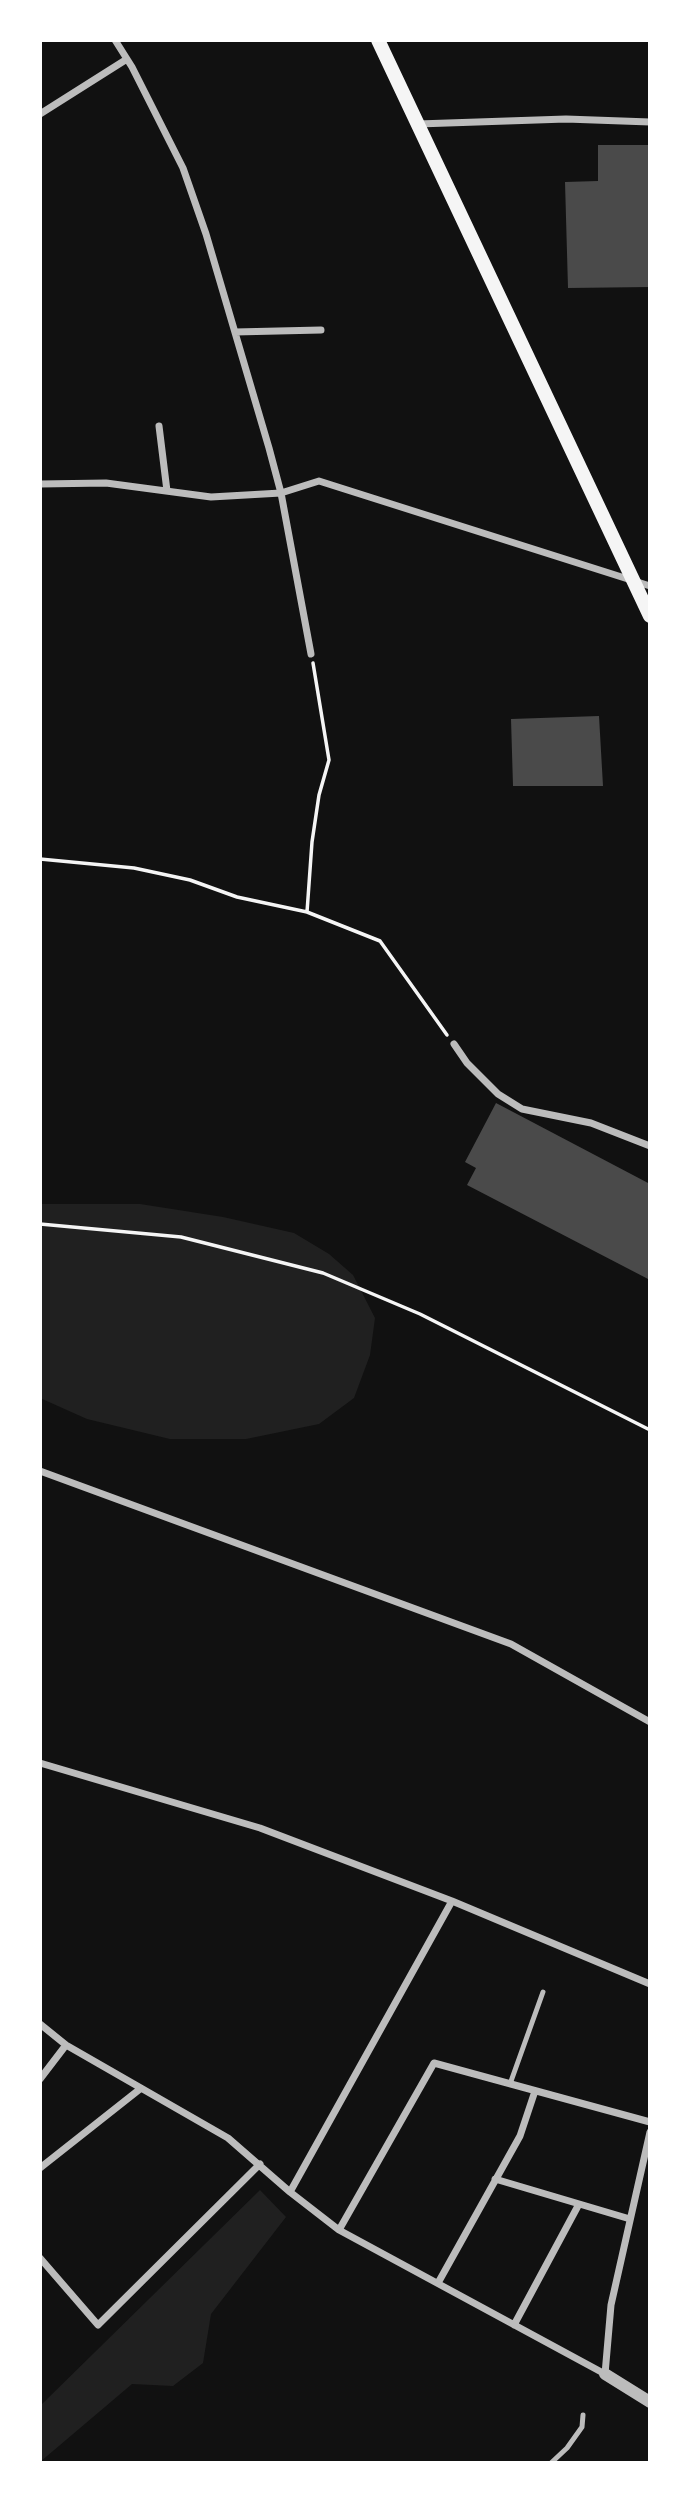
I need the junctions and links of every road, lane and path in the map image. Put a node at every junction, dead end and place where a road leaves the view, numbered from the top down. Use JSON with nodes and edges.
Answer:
{"nodes":[{"id":1,"x":115,"y":40,"type":"edge"},
{"id":2,"x":378,"y":40,"type":"edge"},
{"id":3,"x":127,"y":59,"type":"junction"},
{"id":4,"x":40,"y":114,"type":"edge"},
{"id":5,"x":650,"y":122,"type":"edge"},
{"id":6,"x":417,"y":124,"type":"junction"},
{"id":7,"x":321,"y":330,"type":"dead end"},
{"id":8,"x":235,"y":332,"type":"junction"},
{"id":9,"x":159,"y":426,"type":"dead end"},
{"id":10,"x":40,"y":484,"type":"edge"},
{"id":11,"x":167,"y":491,"type":"junction"},
{"id":12,"x":281,"y":494,"type":"junction"},
{"id":13,"x":634,"y":582,"type":"junction"},
{"id":14,"x":650,"y":586,"type":"edge"},
{"id":15,"x":650,"y":615,"type":"edge"},
{"id":16,"x":312,"y":654,"type":"joint"},
{"id":17,"x":40,"y":859,"type":"edge"},
{"id":18,"x":307,"y":912,"type":"junction"},
{"id":19,"x":454,"y":1044,"type":"joint"},
{"id":20,"x":650,"y":1146,"type":"edge"},
{"id":21,"x":40,"y":1224,"type":"edge"},
{"id":22,"x":650,"y":1430,"type":"edge"},
{"id":23,"x":40,"y":1471,"type":"edge"},
{"id":24,"x":650,"y":1722,"type":"edge"},
{"id":25,"x":40,"y":1763,"type":"edge"},
{"id":26,"x":452,"y":1901,"type":"junction"},
{"id":27,"x":650,"y":1984,"type":"edge"},
{"id":28,"x":543,"y":1992,"type":"dead end"},
{"id":29,"x":40,"y":2024,"type":"edge"},
{"id":30,"x":66,"y":2045,"type":"junction"},
{"id":31,"x":40,"y":2079,"type":"edge"},
{"id":32,"x":510,"y":2084,"type":"junction"},
{"id":33,"x":140,"y":2089,"type":"junction"},
{"id":34,"x":535,"y":2091,"type":"junction"},
{"id":35,"x":650,"y":2122,"type":"edge"},
{"id":36,"x":650,"y":2132,"type":"edge"},
{"id":37,"x":260,"y":2164,"type":"junction"},
{"id":38,"x":40,"y":2168,"type":"edge"},
{"id":39,"x":495,"y":2179,"type":"junction"},
{"id":40,"x":290,"y":2192,"type":"junction"},
{"id":41,"x":579,"y":2204,"type":"junction"},
{"id":42,"x":630,"y":2219,"type":"junction"},
{"id":43,"x":339,"y":2230,"type":"junction"},
{"id":44,"x":40,"y":2259,"type":"edge"},
{"id":45,"x":438,"y":2283,"type":"junction"},
{"id":46,"x":514,"y":2325,"type":"junction"},
{"id":47,"x":605,"y":2374,"type":"junction"},
{"id":48,"x":650,"y":2402,"type":"edge"},
{"id":49,"x":583,"y":2415,"type":"dead end"},
{"id":50,"x":551,"y":2463,"type":"edge"}],
"edges":[{"from":1,"to":3,"type":"street"},
{"from":2,"to":6,"type":"main road"},
{"from":3,"to":4,"type":"street"},
{"from":3,"to":8,"type":"street"},
{"from":5,"to":6,"type":"street"},
{"from":6,"to":13,"type":"main road"},
{"from":7,"to":8,"type":"street"},
{"from":8,"to":12,"type":"street"},
{"from":9,"to":11,"type":"street"},
{"from":10,"to":11,"type":"street"},
{"from":11,"to":12,"type":"street"},
{"from":12,"to":13,"type":"street"},
{"from":12,"to":16,"type":"street"},
{"from":13,"to":14,"type":"street"},
{"from":13,"to":15,"type":"main road"},
{"from":16,"to":18,"type":"path"},
{"from":17,"to":18,"type":"path"},
{"from":18,"to":19,"type":"path"},
{"from":19,"to":20,"type":"street"},
{"from":21,"to":22,"type":"path"},
{"from":23,"to":24,"type":"street"},
{"from":25,"to":26,"type":"street"},
{"from":26,"to":27,"type":"street"},
{"from":26,"to":40,"type":"street"},
{"from":28,"to":32,"type":"lane"},
{"from":29,"to":30,"type":"street"},
{"from":30,"to":31,"type":"street"},
{"from":30,"to":33,"type":"street"},
{"from":32,"to":34,"type":"street"},
{"from":32,"to":43,"type":"street"},
{"from":33,"to":37,"type":"street"},
{"from":33,"to":38,"type":"street"},
{"from":34,"to":35,"type":"street"},
{"from":34,"to":39,"type":"street"},
{"from":36,"to":42,"type":"street"},
{"from":37,"to":40,"type":"street"},
{"from":37,"to":44,"type":"street"},
{"from":39,"to":41,"type":"street"},
{"from":39,"to":45,"type":"street"},
{"from":40,"to":43,"type":"street"},
{"from":41,"to":42,"type":"street"},
{"from":41,"to":46,"type":"street"},
{"from":42,"to":47,"type":"street"},
{"from":43,"to":45,"type":"street"},
{"from":45,"to":46,"type":"street"},
{"from":46,"to":47,"type":"street"},
{"from":47,"to":48,"type":"street"},
{"from":49,"to":50,"type":"lane"}]}
